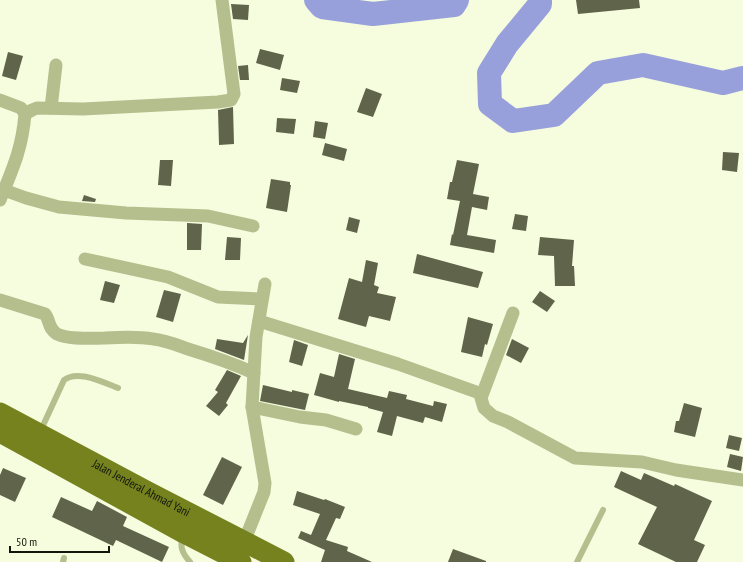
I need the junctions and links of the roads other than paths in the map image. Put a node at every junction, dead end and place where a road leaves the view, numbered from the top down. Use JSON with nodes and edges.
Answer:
{"nodes":[{"id":1,"x":222,"y":0,"type":"edge"},
{"id":2,"x":56,"y":65,"type":"dead end"},
{"id":3,"x":0,"y":100,"type":"edge"},
{"id":4,"x":51,"y":108,"type":"junction"},
{"id":5,"x":25,"y":114,"type":"junction"},
{"id":6,"x":2,"y":195,"type":"edge"},
{"id":7,"x":252,"y":226,"type":"dead end"},
{"id":8,"x":85,"y":259,"type":"dead end"},
{"id":9,"x":265,"y":284,"type":"dead end"},
{"id":10,"x":262,"y":299,"type":"junction"},
{"id":11,"x":0,"y":300,"type":"edge"},
{"id":12,"x":513,"y":313,"type":"dead end"},
{"id":13,"x":259,"y":321,"type":"junction"},
{"id":14,"x":254,"y":373,"type":"junction"},
{"id":15,"x":118,"y":388,"type":"dead end"},
{"id":16,"x":482,"y":394,"type":"junction"},
{"id":17,"x":252,"y":407,"type":"junction"},
{"id":18,"x":0,"y":412,"type":"edge"},
{"id":19,"x":356,"y":429,"type":"dead end"},
{"id":20,"x":0,"y":432,"type":"edge"},
{"id":21,"x":40,"y":433,"type":"junction"},
{"id":22,"x":743,"y":480,"type":"edge"},
{"id":23,"x":603,"y":510,"type":"dead end"},
{"id":24,"x":184,"y":533,"type":"junction"},
{"id":25,"x":244,"y":542,"type":"junction"},
{"id":26,"x":190,"y":562,"type":"edge"},
{"id":27,"x":241,"y":562,"type":"edge"},
{"id":28,"x":284,"y":562,"type":"edge"},
{"id":29,"x":577,"y":562,"type":"edge"}],
"edges":[{"from":1,"to":4,"type":"street"},
{"from":2,"to":4,"type":"street"},
{"from":3,"to":5,"type":"street"},
{"from":4,"to":5,"type":"street"},
{"from":5,"to":6,"type":"street"},
{"from":6,"to":7,"type":"street"},
{"from":8,"to":10,"type":"street"},
{"from":9,"to":10,"type":"street"},
{"from":10,"to":13,"type":"street"},
{"from":11,"to":14,"type":"street"},
{"from":12,"to":16,"type":"street"},
{"from":13,"to":14,"type":"street"},
{"from":13,"to":16,"type":"street"},
{"from":14,"to":17,"type":"street"},
{"from":15,"to":21,"type":"lane"},
{"from":16,"to":22,"type":"street"},
{"from":17,"to":19,"type":"street"},
{"from":17,"to":25,"type":"street"},
{"from":18,"to":21,"type":"highway","name":"Jalan Jenderal Ahmad Yani"},
{"from":20,"to":24,"type":"highway","name":"Jalan Jenderal Ahmad Yani"},
{"from":21,"to":25,"type":"highway","name":"Jalan Jenderal Ahmad Yani"},
{"from":23,"to":29,"type":"lane"},
{"from":24,"to":26,"type":"lane"},
{"from":24,"to":27,"type":"highway","name":"Jalan Jenderal Ahmad Yani"},
{"from":25,"to":28,"type":"highway","name":"Jalan Jenderal Ahmad Yani"}]}
